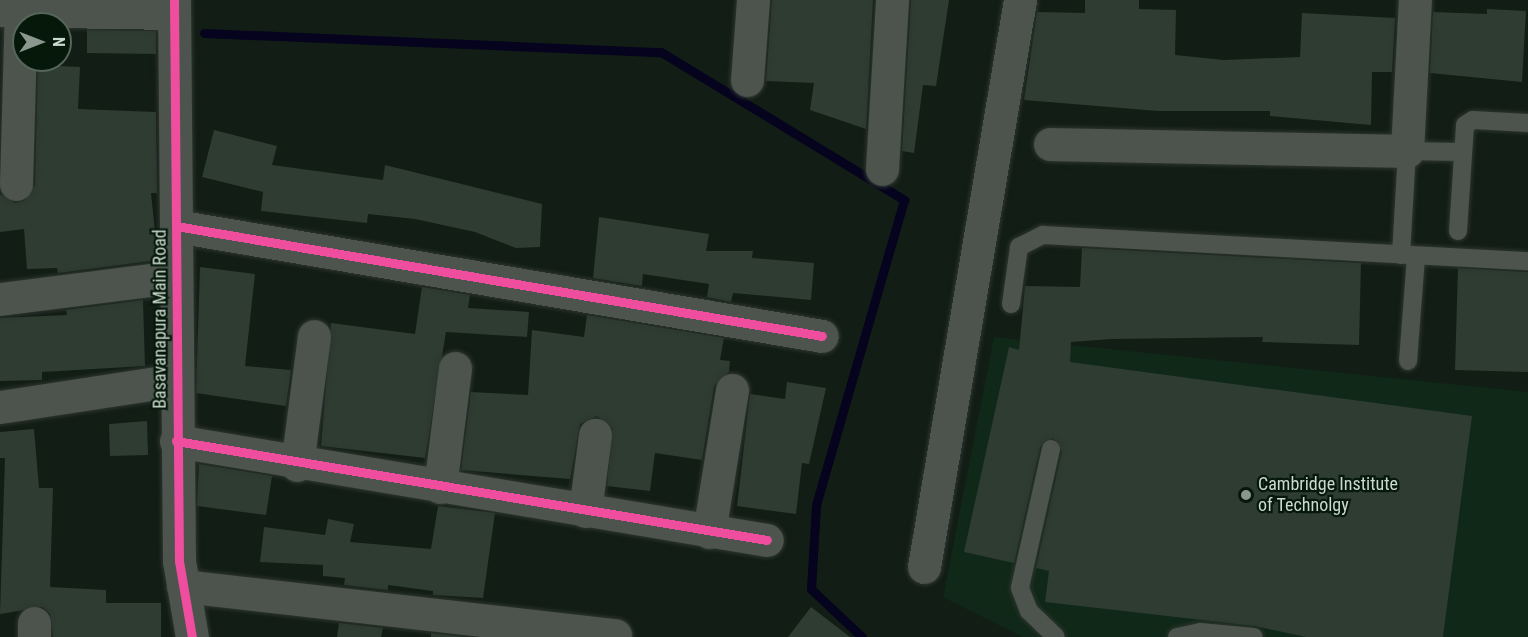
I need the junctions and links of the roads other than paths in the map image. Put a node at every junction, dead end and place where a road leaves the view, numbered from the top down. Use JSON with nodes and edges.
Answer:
{"nodes":[{"id":1,"x":753,"y":0,"type":"edge"},
{"id":2,"x":892,"y":0,"type":"edge"},
{"id":3,"x":1020,"y":0,"type":"edge"},
{"id":4,"x":1415,"y":0,"type":"edge"},
{"id":5,"x":174,"y":6,"type":"edge"},
{"id":6,"x":11,"y":10,"type":"edge"},
{"id":7,"x":747,"y":80,"type":"dead end"},
{"id":8,"x":1528,"y":123,"type":"edge"},
{"id":9,"x":1050,"y":144,"type":"dead end"},
{"id":10,"x":1407,"y":151,"type":"junction"},
{"id":11,"x":1460,"y":152,"type":"junction"},
{"id":12,"x":882,"y":170,"type":"dead end"},
{"id":13,"x":16,"y":184,"type":"dead end"},
{"id":14,"x":176,"y":226,"type":"junction"},
{"id":15,"x":1458,"y":231,"type":"dead end"},
{"id":16,"x":1408,"y":256,"type":"junction"},
{"id":17,"x":1528,"y":261,"type":"edge"},
{"id":18,"x":173,"y":278,"type":"junction"},
{"id":19,"x":0,"y":299,"type":"edge"},
{"id":20,"x":1011,"y":304,"type":"dead end"},
{"id":21,"x":314,"y":336,"type":"dead end"},
{"id":22,"x":822,"y":336,"type":"dead end"},
{"id":23,"x":1408,"y":362,"type":"dead end"},
{"id":24,"x":455,"y":368,"type":"dead end"},
{"id":25,"x":177,"y":380,"type":"junction"},
{"id":26,"x":732,"y":390,"type":"dead end"},
{"id":27,"x":0,"y":407,"type":"edge"},
{"id":28,"x":595,"y":435,"type":"dead end"},
{"id":29,"x":176,"y":441,"type":"junction"},
{"id":30,"x":1051,"y":449,"type":"dead end"},
{"id":31,"x":297,"y":465,"type":"junction"},
{"id":32,"x":440,"y":488,"type":"junction"},
{"id":33,"x":585,"y":511,"type":"junction"},
{"id":34,"x":709,"y":532,"type":"junction"},
{"id":35,"x":767,"y":540,"type":"dead end"},
{"id":36,"x":180,"y":563,"type":"junction"},
{"id":37,"x":924,"y":567,"type":"dead end"},
{"id":38,"x":410,"y":625,"type":"edge"},
{"id":39,"x":615,"y":635,"type":"dead end"},
{"id":40,"x":192,"y":637,"type":"edge"},
{"id":41,"x":1056,"y":637,"type":"edge"},
{"id":42,"x":1177,"y":637,"type":"edge"},
{"id":43,"x":1254,"y":637,"type":"edge"}],
"edges":[{"from":1,"to":7,"type":"street"},
{"from":2,"to":12,"type":"street"},
{"from":3,"to":37,"type":"street"},
{"from":4,"to":10,"type":"street"},
{"from":5,"to":6,"type":"street"},
{"from":5,"to":14,"type":"street","name":"Basavanapura Main Road"},
{"from":6,"to":13,"type":"street"},
{"from":8,"to":11,"type":"lane"},
{"from":9,"to":10,"type":"street"},
{"from":10,"to":11,"type":"lane"},
{"from":10,"to":16,"type":"lane"},
{"from":11,"to":15,"type":"lane"},
{"from":14,"to":18,"type":"street","name":"Basavanapura Main Road"},
{"from":14,"to":22,"type":"street"},
{"from":16,"to":17,"type":"lane"},
{"from":16,"to":20,"type":"lane"},
{"from":16,"to":23,"type":"lane"},
{"from":18,"to":19,"type":"street"},
{"from":18,"to":25,"type":"street","name":"Basavanapura Main Road"},
{"from":21,"to":31,"type":"street"},
{"from":24,"to":32,"type":"street"},
{"from":25,"to":27,"type":"street"},
{"from":25,"to":29,"type":"street","name":"Basavanapura Main Road"},
{"from":26,"to":34,"type":"street"},
{"from":28,"to":33,"type":"street"},
{"from":29,"to":31,"type":"street"},
{"from":29,"to":36,"type":"street","name":"Basavanapura Main Road"},
{"from":30,"to":41,"type":"lane"},
{"from":31,"to":32,"type":"street"},
{"from":32,"to":33,"type":"street"},
{"from":33,"to":34,"type":"street"},
{"from":34,"to":35,"type":"street"},
{"from":36,"to":38,"type":"street"},
{"from":36,"to":40,"type":"street","name":"Basavanapura Main Road"},
{"from":38,"to":39,"type":"street"},
{"from":42,"to":43,"type":"lane"}]}
